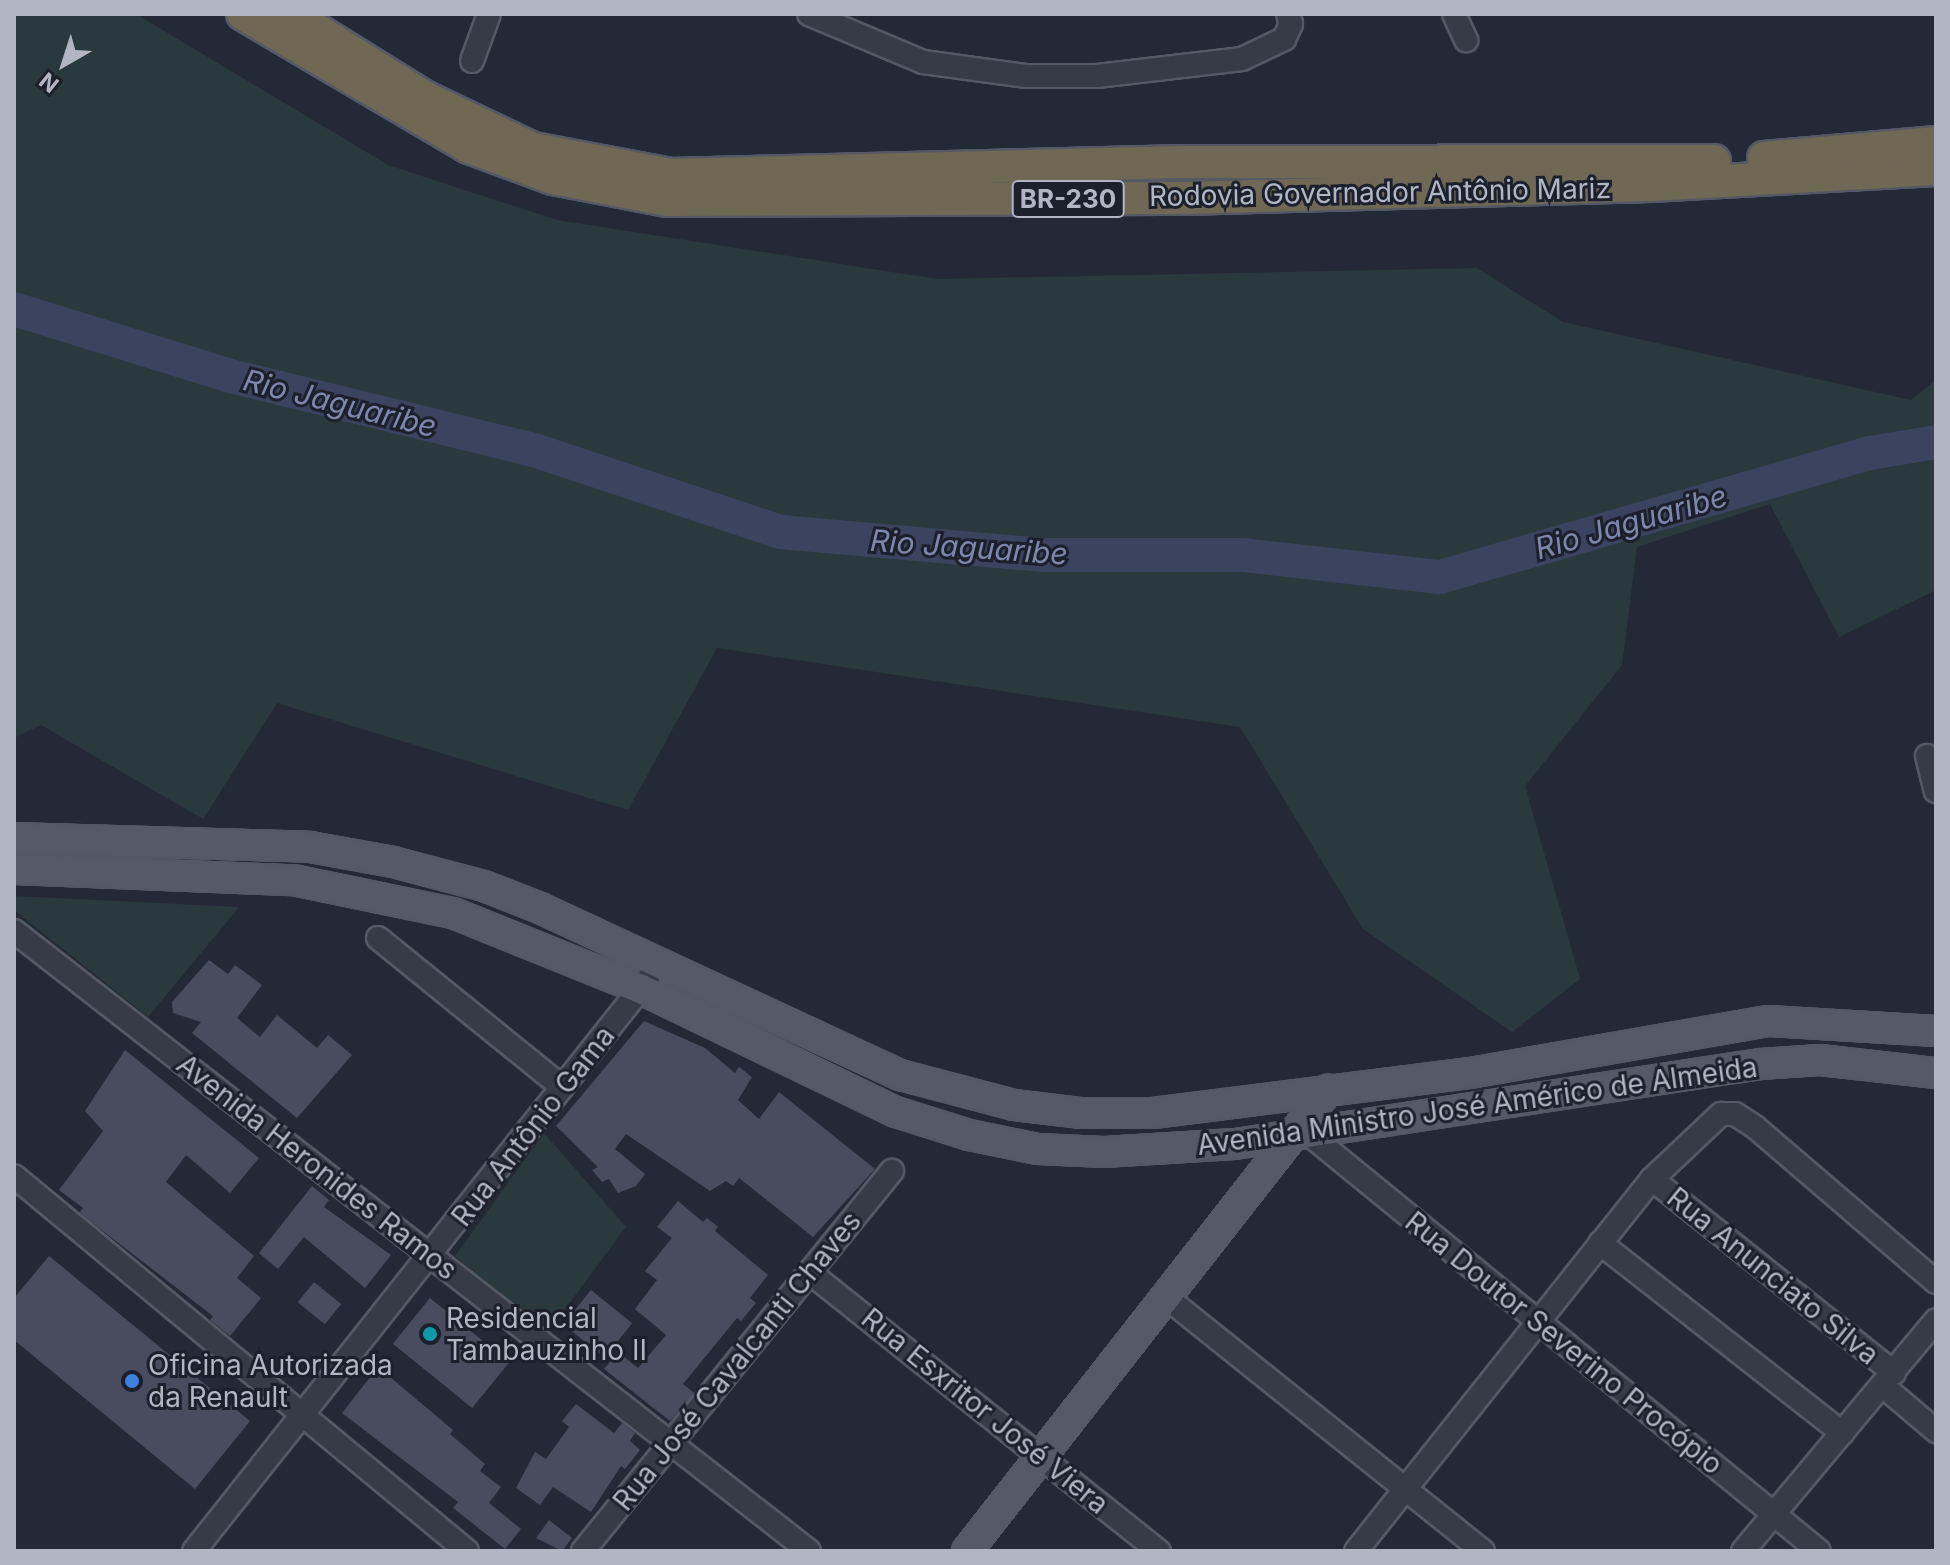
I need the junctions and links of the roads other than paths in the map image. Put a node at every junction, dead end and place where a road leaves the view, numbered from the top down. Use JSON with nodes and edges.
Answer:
{"nodes":[{"id":1,"x":243,"y":14,"type":"edge"},
{"id":2,"x":291,"y":14,"type":"edge"},
{"id":3,"x":489,"y":14,"type":"edge"},
{"id":4,"x":809,"y":14,"type":"edge"},
{"id":5,"x":1288,"y":14,"type":"edge"},
{"id":6,"x":1454,"y":14,"type":"edge"},
{"id":7,"x":1466,"y":40,"type":"dead end"},
{"id":8,"x":472,"y":61,"type":"dead end"},
{"id":9,"x":1936,"y":143,"type":"edge"},
{"id":10,"x":1936,"y":169,"type":"edge"},
{"id":11,"x":1927,"y":756,"type":"dead end"},
{"id":12,"x":1936,"y":791,"type":"edge"},
{"id":13,"x":14,"y":838,"type":"edge"},
{"id":14,"x":14,"y":869,"type":"edge"},
{"id":15,"x":14,"y":931,"type":"edge"},
{"id":16,"x":378,"y":938,"type":"dead end"},
{"id":17,"x":660,"y":961,"type":"junction"},
{"id":18,"x":641,"y":989,"type":"junction"},
{"id":19,"x":1936,"y":1031,"type":"edge"},
{"id":20,"x":1936,"y":1073,"type":"edge"},
{"id":21,"x":562,"y":1087,"type":"junction"},
{"id":22,"x":1328,"y":1090,"type":"junction"},
{"id":23,"x":1153,"y":1113,"type":"junction"},
{"id":24,"x":1303,"y":1135,"type":"junction"},
{"id":25,"x":1165,"y":1150,"type":"junction"},
{"id":26,"x":892,"y":1171,"type":"dead end"},
{"id":27,"x":14,"y":1176,"type":"edge"},
{"id":28,"x":1652,"y":1179,"type":"junction"},
{"id":29,"x":1600,"y":1243,"type":"junction"},
{"id":30,"x":431,"y":1255,"type":"junction"},
{"id":31,"x":809,"y":1272,"type":"junction"},
{"id":32,"x":1936,"y":1282,"type":"edge"},
{"id":33,"x":1167,"y":1298,"type":"junction"},
{"id":34,"x":1936,"y":1320,"type":"edge"},
{"id":35,"x":1537,"y":1321,"type":"junction"},
{"id":36,"x":1888,"y":1379,"type":"junction"},
{"id":37,"x":303,"y":1416,"type":"junction"},
{"id":38,"x":1936,"y":1431,"type":"edge"},
{"id":39,"x":1842,"y":1433,"type":"junction"},
{"id":40,"x":674,"y":1441,"type":"junction"},
{"id":41,"x":1042,"y":1456,"type":"junction"},
{"id":42,"x":1405,"y":1490,"type":"junction"},
{"id":43,"x":1774,"y":1514,"type":"junction"},
{"id":44,"x":194,"y":1551,"type":"edge"},
{"id":45,"x":467,"y":1551,"type":"edge"},
{"id":46,"x":583,"y":1551,"type":"edge"},
{"id":47,"x":809,"y":1551,"type":"edge"},
{"id":48,"x":967,"y":1551,"type":"edge"},
{"id":49,"x":1159,"y":1551,"type":"edge"},
{"id":50,"x":1356,"y":1551,"type":"edge"},
{"id":51,"x":1483,"y":1551,"type":"edge"},
{"id":52,"x":1743,"y":1551,"type":"edge"},
{"id":53,"x":1819,"y":1551,"type":"edge"}],
"edges":[{"from":1,"to":10,"type":"highway","name":"Rodovia Governador Antônio Mariz","number":"BR-230"},
{"from":2,"to":9,"type":"highway","name":"Rodovia Governador Antônio Mariz","number":"BR-230"},
{"from":3,"to":8,"type":"street"},
{"from":4,"to":5,"type":"street"},
{"from":6,"to":7,"type":"street"},
{"from":11,"to":12,"type":"street"},
{"from":13,"to":17,"type":"main road","name":"Avenida Ministro José Américo de Almeida"},
{"from":14,"to":18,"type":"main road","name":"Avenida Ministro José Américo de Almeida"},
{"from":15,"to":30,"type":"street","name":"Avenida Heronides Ramos"},
{"from":16,"to":21,"type":"street"},
{"from":17,"to":18,"type":"street","name":"Rua Antônio Gama"},
{"from":17,"to":23,"type":"main road","name":"Avenida Ministro José Américo de Almeida"},
{"from":18,"to":21,"type":"street","name":"Rua Antônio Gama"},
{"from":18,"to":25,"type":"main road","name":"Avenida Ministro José Américo de Almeida"},
{"from":19,"to":22,"type":"main road","name":"Avenida Ministro José Américo de Almeida"},
{"from":20,"to":24,"type":"main road","name":"Avenida Ministro José Américo de Almeida"},
{"from":21,"to":30,"type":"street","name":"Rua Antônio Gama"},
{"from":22,"to":23,"type":"main road","name":"Avenida Ministro José Américo de Almeida"},
{"from":22,"to":24,"type":"main road"},
{"from":23,"to":25,"type":"main road"},
{"from":24,"to":25,"type":"main road","name":"Avenida Ministro José Américo de Almeida"},
{"from":24,"to":33,"type":"main road"},
{"from":24,"to":35,"type":"street","name":"Rua Doutor Severino Procópio"},
{"from":26,"to":31,"type":"street","name":"Rua José Cavalcanti Chaves"},
{"from":27,"to":37,"type":"street"},
{"from":28,"to":29,"type":"street"},
{"from":28,"to":32,"type":"street"},
{"from":28,"to":36,"type":"street","name":"Rua Anunciato Silva"},
{"from":29,"to":35,"type":"street"},
{"from":29,"to":39,"type":"street"},
{"from":30,"to":37,"type":"street","name":"Rua Antônio Gama"},
{"from":30,"to":40,"type":"street","name":"Avenida Heronides Ramos"},
{"from":31,"to":40,"type":"street","name":"Rua José Cavalcanti Chaves"},
{"from":31,"to":41,"type":"street","name":"Rua Esxritor José Viera"},
{"from":33,"to":41,"type":"main road"},
{"from":33,"to":42,"type":"street"},
{"from":34,"to":36,"type":"street"},
{"from":35,"to":42,"type":"street"},
{"from":35,"to":43,"type":"street","name":"Rua Doutor Severino Procópio"},
{"from":36,"to":38,"type":"street","name":"Rua Anunciato Silva"},
{"from":36,"to":39,"type":"street"},
{"from":37,"to":44,"type":"street","name":"Rua Antônio Gama"},
{"from":37,"to":45,"type":"street"},
{"from":39,"to":43,"type":"street"},
{"from":40,"to":46,"type":"street","name":"Rua José Cavalcanti Chaves"},
{"from":40,"to":47,"type":"street","name":"Avenida Heronides Ramos"},
{"from":41,"to":48,"type":"main road"},
{"from":41,"to":49,"type":"street","name":"Rua Esxritor José Viera"},
{"from":42,"to":50,"type":"street"},
{"from":42,"to":51,"type":"street"},
{"from":43,"to":52,"type":"street"},
{"from":43,"to":53,"type":"street","name":"Rua Doutor Severino Procópio"}]}
